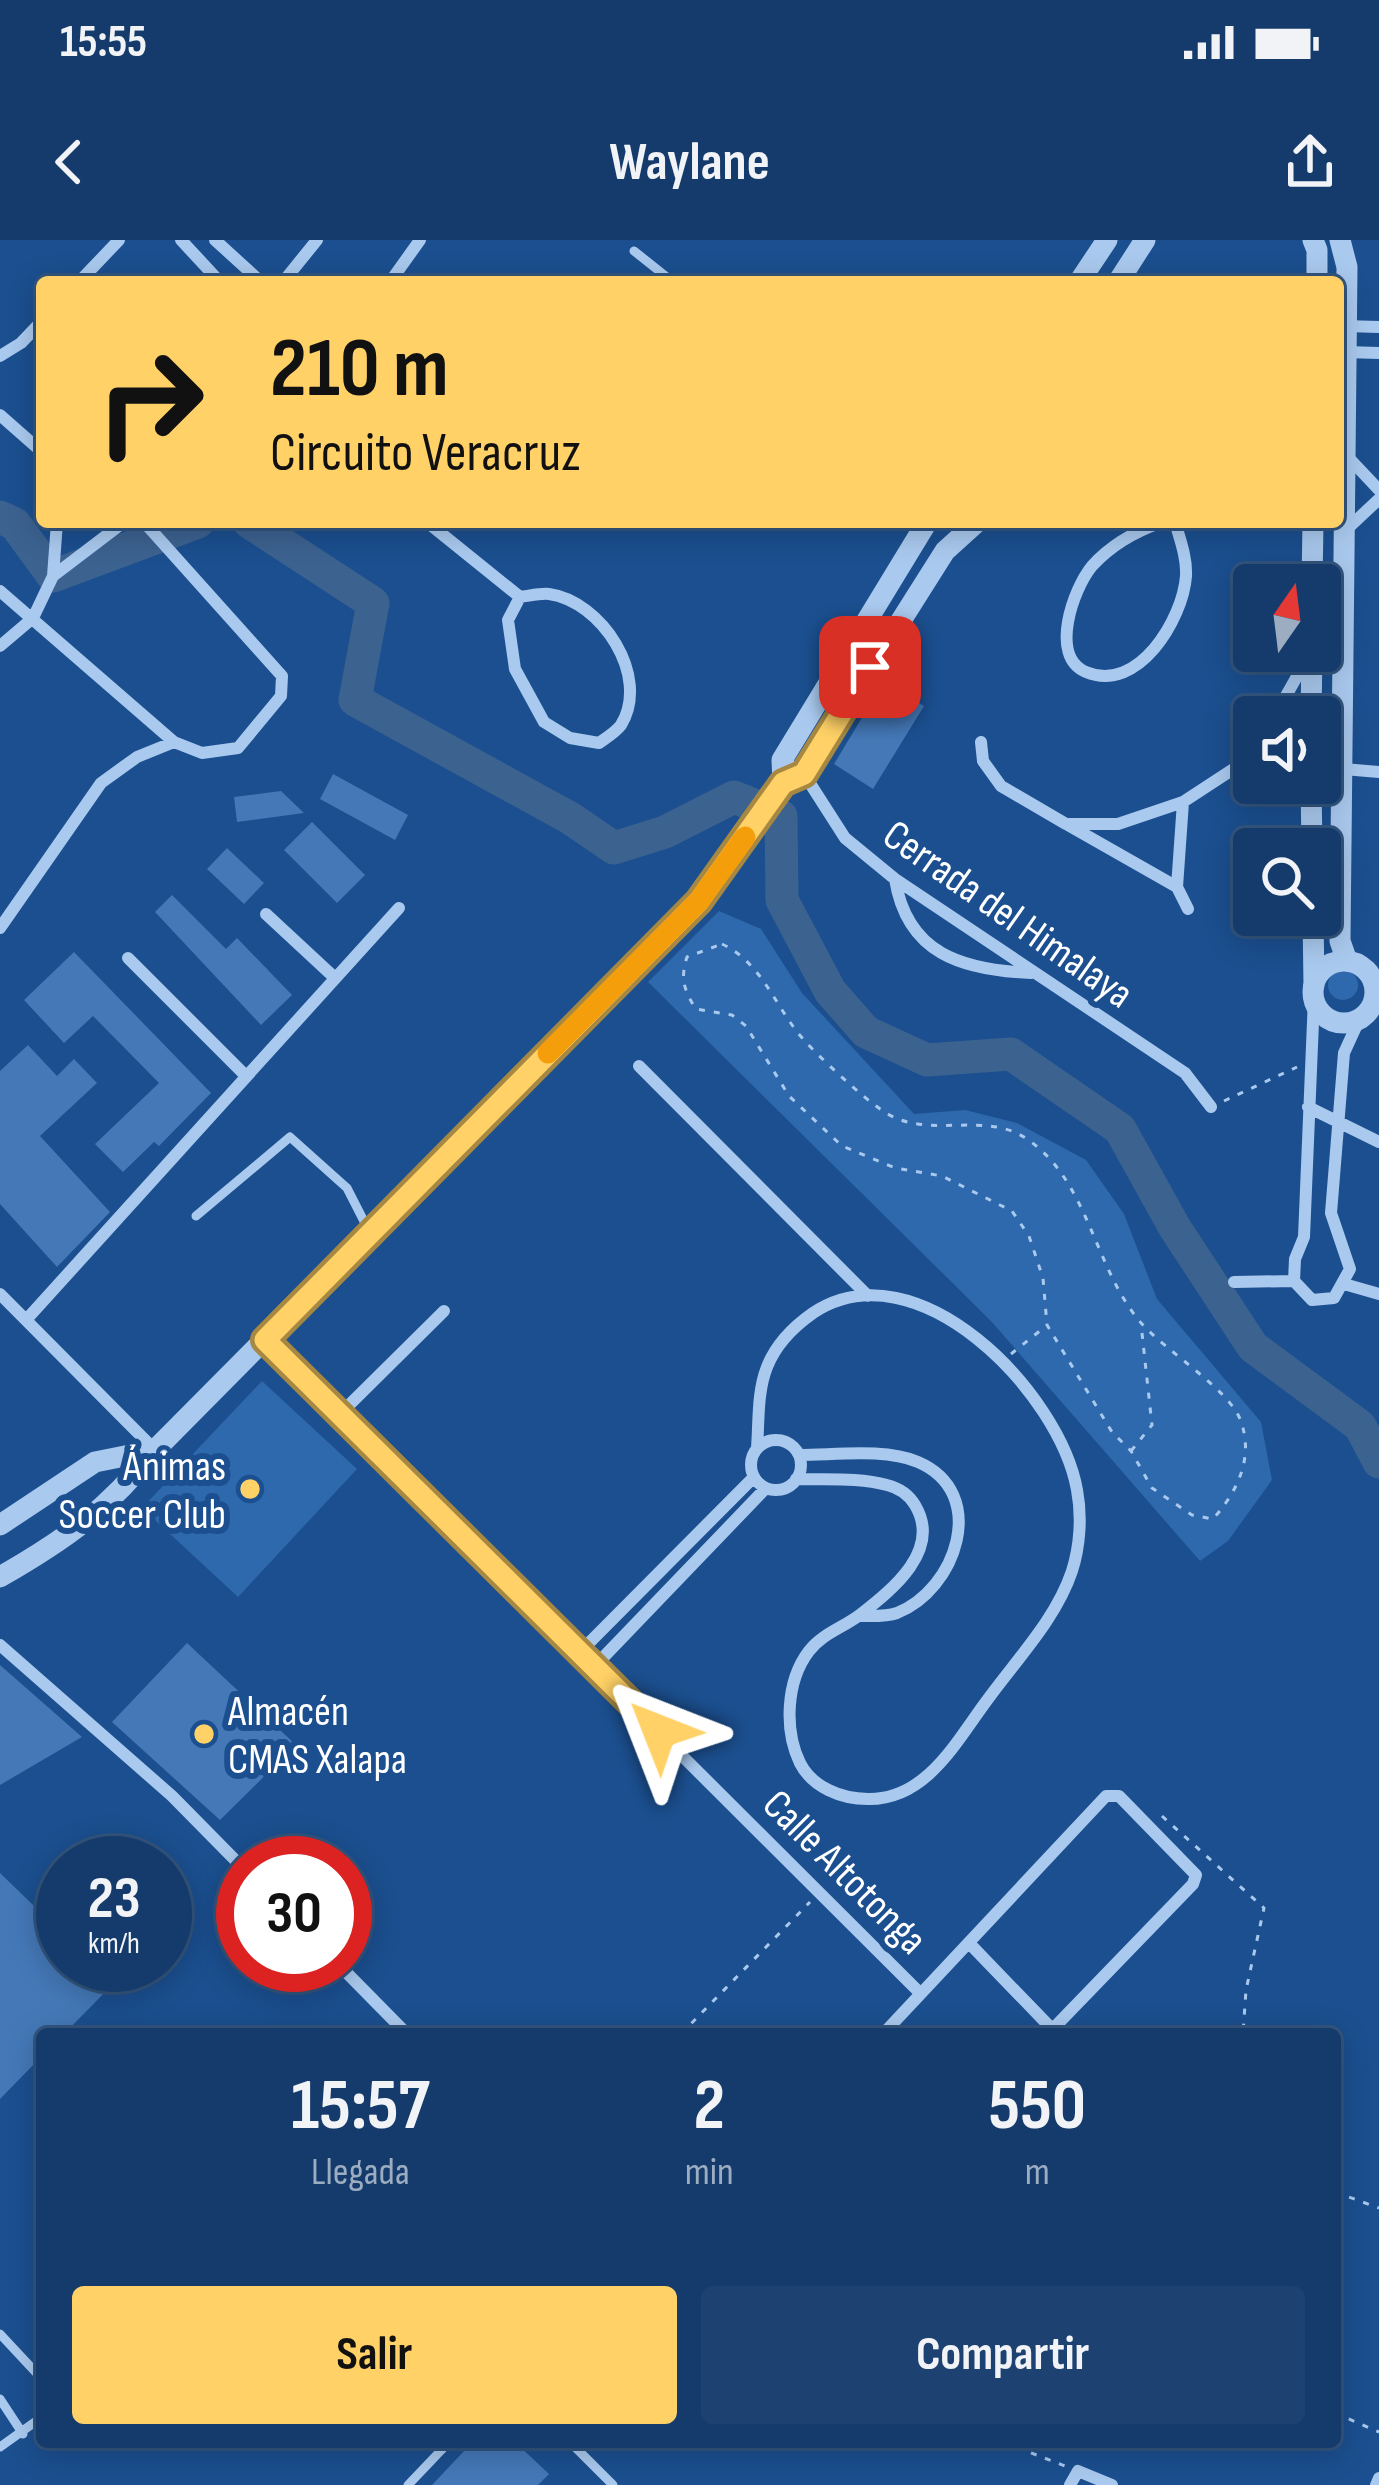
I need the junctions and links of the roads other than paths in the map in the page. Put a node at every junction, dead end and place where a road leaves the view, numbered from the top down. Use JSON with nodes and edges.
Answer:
{"nodes":[{"id":1,"x":119,"y":240,"type":"edge"},
{"id":2,"x":181,"y":240,"type":"edge"},
{"id":3,"x":215,"y":240,"type":"edge"},
{"id":4,"x":317,"y":240,"type":"edge"},
{"id":5,"x":420,"y":240,"type":"edge"},
{"id":6,"x":1107,"y":240,"type":"edge"},
{"id":7,"x":1145,"y":240,"type":"edge"},
{"id":8,"x":1313,"y":240,"type":"edge"},
{"id":9,"x":1340,"y":240,"type":"edge"},
{"id":10,"x":634,"y":251,"type":"dead end"},
{"id":11,"x":85,"y":276,"type":"edge"},
{"id":12,"x":214,"y":276,"type":"edge"},
{"id":13,"x":254,"y":276,"type":"edge"},
{"id":14,"x":288,"y":276,"type":"edge"},
{"id":15,"x":394,"y":276,"type":"edge"},
{"id":16,"x":666,"y":276,"type":"edge"},
{"id":17,"x":1083,"y":276,"type":"edge"},
{"id":18,"x":1122,"y":276,"type":"edge"},
{"id":19,"x":1317,"y":276,"type":"edge"},
{"id":20,"x":1344,"y":302,"type":"edge"},
{"id":21,"x":1344,"y":326,"type":"edge"},
{"id":22,"x":36,"y":327,"type":"edge"},
{"id":23,"x":1379,"y":327,"type":"edge"},
{"id":24,"x":1344,"y":352,"type":"edge"},
{"id":25,"x":1379,"y":353,"type":"edge"},
{"id":26,"x":0,"y":356,"type":"edge"},
{"id":27,"x":0,"y":415,"type":"edge"},
{"id":28,"x":1344,"y":420,"type":"edge"},
{"id":29,"x":36,"y":447,"type":"edge"},
{"id":30,"x":1345,"y":454,"type":"junction"},
{"id":31,"x":1379,"y":494,"type":"edge"},
{"id":32,"x":57,"y":528,"type":"edge"},
{"id":33,"x":116,"y":528,"type":"edge"},
{"id":34,"x":149,"y":528,"type":"edge"},
{"id":35,"x":434,"y":528,"type":"edge"},
{"id":36,"x":924,"y":528,"type":"edge"},
{"id":37,"x":970,"y":528,"type":"edge"},
{"id":38,"x":1149,"y":528,"type":"edge"},
{"id":39,"x":1176,"y":528,"type":"edge"},
{"id":40,"x":1313,"y":528,"type":"edge"},
{"id":41,"x":1344,"y":531,"type":"junction"},
{"id":42,"x":1312,"y":564,"type":"edge"},
{"id":43,"x":53,"y":576,"type":"junction"},
{"id":44,"x":0,"y":592,"type":"edge"},
{"id":45,"x":1343,"y":593,"type":"joint"},
{"id":46,"x":520,"y":597,"type":"junction"},
{"id":47,"x":33,"y":618,"type":"junction"},
{"id":48,"x":0,"y":646,"type":"edge"},
{"id":49,"x":174,"y":742,"type":"junction"},
{"id":50,"x":981,"y":742,"type":"dead end"},
{"id":51,"x":1233,"y":769,"type":"edge"},
{"id":52,"x":1341,"y":770,"type":"edge"},
{"id":53,"x":1344,"y":770,"type":"junction"},
{"id":54,"x":1379,"y":772,"type":"edge"},
{"id":55,"x":786,"y":778,"type":"junction"},
{"id":56,"x":1183,"y":802,"type":"junction"},
{"id":57,"x":1066,"y":824,"type":"junction"},
{"id":58,"x":895,"y":879,"type":"junction"},
{"id":59,"x":1177,"y":887,"type":"junction"},
{"id":60,"x":399,"y":908,"type":"dead end"},
{"id":61,"x":1188,"y":909,"type":"dead end"},
{"id":62,"x":266,"y":914,"type":"dead end"},
{"id":63,"x":0,"y":928,"type":"edge"},
{"id":64,"x":1313,"y":936,"type":"edge"},
{"id":65,"x":128,"y":958,"type":"dead end"},
{"id":66,"x":1364,"y":963,"type":"edge"},
{"id":67,"x":1031,"y":973,"type":"junction"},
{"id":68,"x":335,"y":979,"type":"junction"},
{"id":69,"x":1314,"y":992,"type":"junction"},
{"id":70,"x":1371,"y":1007,"type":"edge"},
{"id":71,"x":639,"y":1066,"type":"dead end"},
{"id":72,"x":246,"y":1076,"type":"junction"},
{"id":73,"x":1211,"y":1107,"type":"road end"},
{"id":74,"x":1308,"y":1107,"type":"junction"},
{"id":75,"x":1337,"y":1120,"type":"junction"},
{"id":76,"x":1379,"y":1142,"type":"edge"},
{"id":77,"x":196,"y":1216,"type":"dead end"},
{"id":78,"x":370,"y":1233,"type":"junction"},
{"id":79,"x":1294,"y":1281,"type":"junction"},
{"id":80,"x":1234,"y":1282,"type":"dead end"},
{"id":81,"x":1344,"y":1284,"type":"junction"},
{"id":82,"x":0,"y":1294,"type":"edge"},
{"id":83,"x":1379,"y":1294,"type":"edge"},
{"id":84,"x":868,"y":1296,"type":"junction"},
{"id":85,"x":444,"y":1311,"type":"dead end"},
{"id":86,"x":26,"y":1320,"type":"junction"},
{"id":87,"x":265,"y":1340,"type":"junction"},
{"id":88,"x":340,"y":1414,"type":"junction"},
{"id":89,"x":760,"y":1414,"type":"junction"},
{"id":90,"x":775,"y":1440,"type":"junction"},
{"id":91,"x":757,"y":1448,"type":"junction"},
{"id":92,"x":155,"y":1450,"type":"junction"},
{"id":93,"x":799,"y":1454,"type":"junction"},
{"id":94,"x":754,"y":1478,"type":"junction"},
{"id":95,"x":796,"y":1479,"type":"junction"},
{"id":96,"x":766,"y":1488,"type":"junction"},
{"id":97,"x":0,"y":1524,"type":"edge"},
{"id":98,"x":681,"y":1550,"type":"junction"},
{"id":99,"x":694,"y":1563,"type":"junction"},
{"id":100,"x":0,"y":1577,"type":"edge"},
{"id":101,"x":625,"y":1607,"type":"junction"},
{"id":102,"x":859,"y":1616,"type":"junction"},
{"id":103,"x":639,"y":1621,"type":"junction"},
{"id":104,"x":0,"y":1646,"type":"edge"},
{"id":105,"x":579,"y":1653,"type":"junction"},
{"id":106,"x":594,"y":1667,"type":"junction"},
{"id":107,"x":216,"y":1841,"type":"edge"},
{"id":108,"x":969,"y":1942,"type":"junction"},
{"id":109,"x":366,"y":1992,"type":"edge"},
{"id":110,"x":920,"y":1993,"type":"junction"},
{"id":111,"x":401,"y":2028,"type":"edge"},
{"id":112,"x":888,"y":2028,"type":"edge"},
{"id":113,"x":1046,"y":2028,"type":"edge"},
{"id":114,"x":1054,"y":2028,"type":"edge"},
{"id":115,"x":0,"y":2334,"type":"edge"},
{"id":116,"x":36,"y":2373,"type":"edge"},
{"id":117,"x":0,"y":2399,"type":"edge"},
{"id":118,"x":36,"y":2422,"type":"edge"},
{"id":119,"x":23,"y":2434,"type":"junction"},
{"id":120,"x":0,"y":2447,"type":"edge"},
{"id":121,"x":443,"y":2448,"type":"edge"},
{"id":122,"x":576,"y":2448,"type":"edge"},
{"id":123,"x":408,"y":2485,"type":"edge"},
{"id":124,"x":613,"y":2485,"type":"edge"},
{"id":125,"x":1070,"y":2485,"type":"edge"},
{"id":126,"x":1112,"y":2485,"type":"edge"}],
"edges":[{"from":1,"to":11,"type":"street"},
{"from":2,"to":12,"type":"street"},
{"from":3,"to":13,"type":"street"},
{"from":4,"to":14,"type":"street"},
{"from":5,"to":15,"type":"street"},
{"from":6,"to":17,"type":"street"},
{"from":7,"to":18,"type":"street"},
{"from":8,"to":19,"type":"street"},
{"from":9,"to":20,"type":"street"},
{"from":10,"to":16,"type":"lane"},
{"from":21,"to":23,"type":"street"},
{"from":22,"to":26,"type":"street"},
{"from":24,"to":25,"type":"street"},
{"from":27,"to":29,"type":"street"},
{"from":28,"to":30,"type":"street"},
{"from":30,"to":31,"type":"street"},
{"from":30,"to":41,"type":"street"},
{"from":31,"to":41,"type":"street"},
{"from":32,"to":43,"type":"street"},
{"from":33,"to":43,"type":"street"},
{"from":34,"to":49,"type":"street"},
{"from":35,"to":46,"type":"street"},
{"from":36,"to":55,"type":"street"},
{"from":37,"to":55,"type":"street"},
{"from":38,"to":39,"type":"street"},
{"from":40,"to":42,"type":"street"},
{"from":41,"to":45,"type":"street"},
{"from":43,"to":47,"type":"street"},
{"from":44,"to":47,"type":"street"},
{"from":45,"to":53,"type":"street"},
{"from":46,"to":46,"type":"street"},
{"from":47,"to":48,"type":"street"},
{"from":47,"to":49,"type":"street"},
{"from":49,"to":63,"type":"street"},
{"from":50,"to":57,"type":"street"},
{"from":51,"to":56,"type":"street"},
{"from":52,"to":53,"type":"street"},
{"from":53,"to":54,"type":"street"},
{"from":53,"to":66,"type":"street"},
{"from":55,"to":58,"type":"street","name":"Cerrada del Himalaya"},
{"from":55,"to":78,"type":"street"},
{"from":56,"to":57,"type":"street"},
{"from":56,"to":59,"type":"street"},
{"from":57,"to":59,"type":"street"},
{"from":58,"to":67,"type":"street","name":"Cerrada del Himalaya"},
{"from":58,"to":67,"type":"street"},
{"from":59,"to":61,"type":"street"},
{"from":60,"to":68,"type":"street"},
{"from":62,"to":68,"type":"street"},
{"from":64,"to":69,"type":"street"},
{"from":65,"to":72,"type":"street"},
{"from":66,"to":69,"type":"street"},
{"from":66,"to":70,"type":"street"},
{"from":67,"to":73,"type":"street","name":"Cerrada del Himalaya"},
{"from":68,"to":72,"type":"street"},
{"from":69,"to":70,"type":"street"},
{"from":69,"to":74,"type":"street"},
{"from":70,"to":75,"type":"street"},
{"from":71,"to":84,"type":"street"},
{"from":72,"to":86,"type":"street"},
{"from":74,"to":75,"type":"street"},
{"from":74,"to":79,"type":"street"},
{"from":75,"to":76,"type":"street"},
{"from":75,"to":81,"type":"street"},
{"from":77,"to":78,"type":"lane"},
{"from":78,"to":87,"type":"street"},
{"from":79,"to":80,"type":"street"},
{"from":79,"to":81,"type":"street"},
{"from":81,"to":83,"type":"street"},
{"from":82,"to":86,"type":"street"},
{"from":84,"to":89,"type":"street"},
{"from":84,"to":102,"type":"street"},
{"from":85,"to":88,"type":"street"},
{"from":86,"to":92,"type":"street"},
{"from":87,"to":88,"type":"street","name":"Calle Altotonga"},
{"from":87,"to":92,"type":"street"},
{"from":88,"to":105,"type":"street","name":"Calle Altotonga"},
{"from":89,"to":90,"type":"street"},
{"from":89,"to":91,"type":"street"},
{"from":90,"to":91,"type":"street"},
{"from":90,"to":93,"type":"street"},
{"from":91,"to":94,"type":"street"},
{"from":92,"to":97,"type":"street"},
{"from":92,"to":100,"type":"street"},
{"from":93,"to":95,"type":"street"},
{"from":93,"to":102,"type":"street"},
{"from":94,"to":96,"type":"street"},
{"from":94,"to":98,"type":"street"},
{"from":95,"to":96,"type":"street"},
{"from":95,"to":102,"type":"street"},
{"from":96,"to":99,"type":"street"},
{"from":98,"to":99,"type":"street"},
{"from":98,"to":101,"type":"street"},
{"from":99,"to":103,"type":"street"},
{"from":101,"to":103,"type":"street"},
{"from":101,"to":105,"type":"street"},
{"from":103,"to":106,"type":"street"},
{"from":104,"to":107,"type":"street"},
{"from":105,"to":106,"type":"street","name":"Calle Altotonga"},
{"from":106,"to":110,"type":"street","name":"Calle Altotonga"},
{"from":108,"to":110,"type":"street"},
{"from":108,"to":113,"type":"street"},
{"from":108,"to":114,"type":"street"},
{"from":109,"to":111,"type":"street"},
{"from":110,"to":112,"type":"street"},
{"from":115,"to":116,"type":"lane"},
{"from":117,"to":119,"type":"lane"},
{"from":118,"to":119,"type":"lane"},
{"from":119,"to":120,"type":"lane"},
{"from":121,"to":123,"type":"lane"},
{"from":122,"to":124,"type":"lane"},
{"from":125,"to":126,"type":"street"}]}
